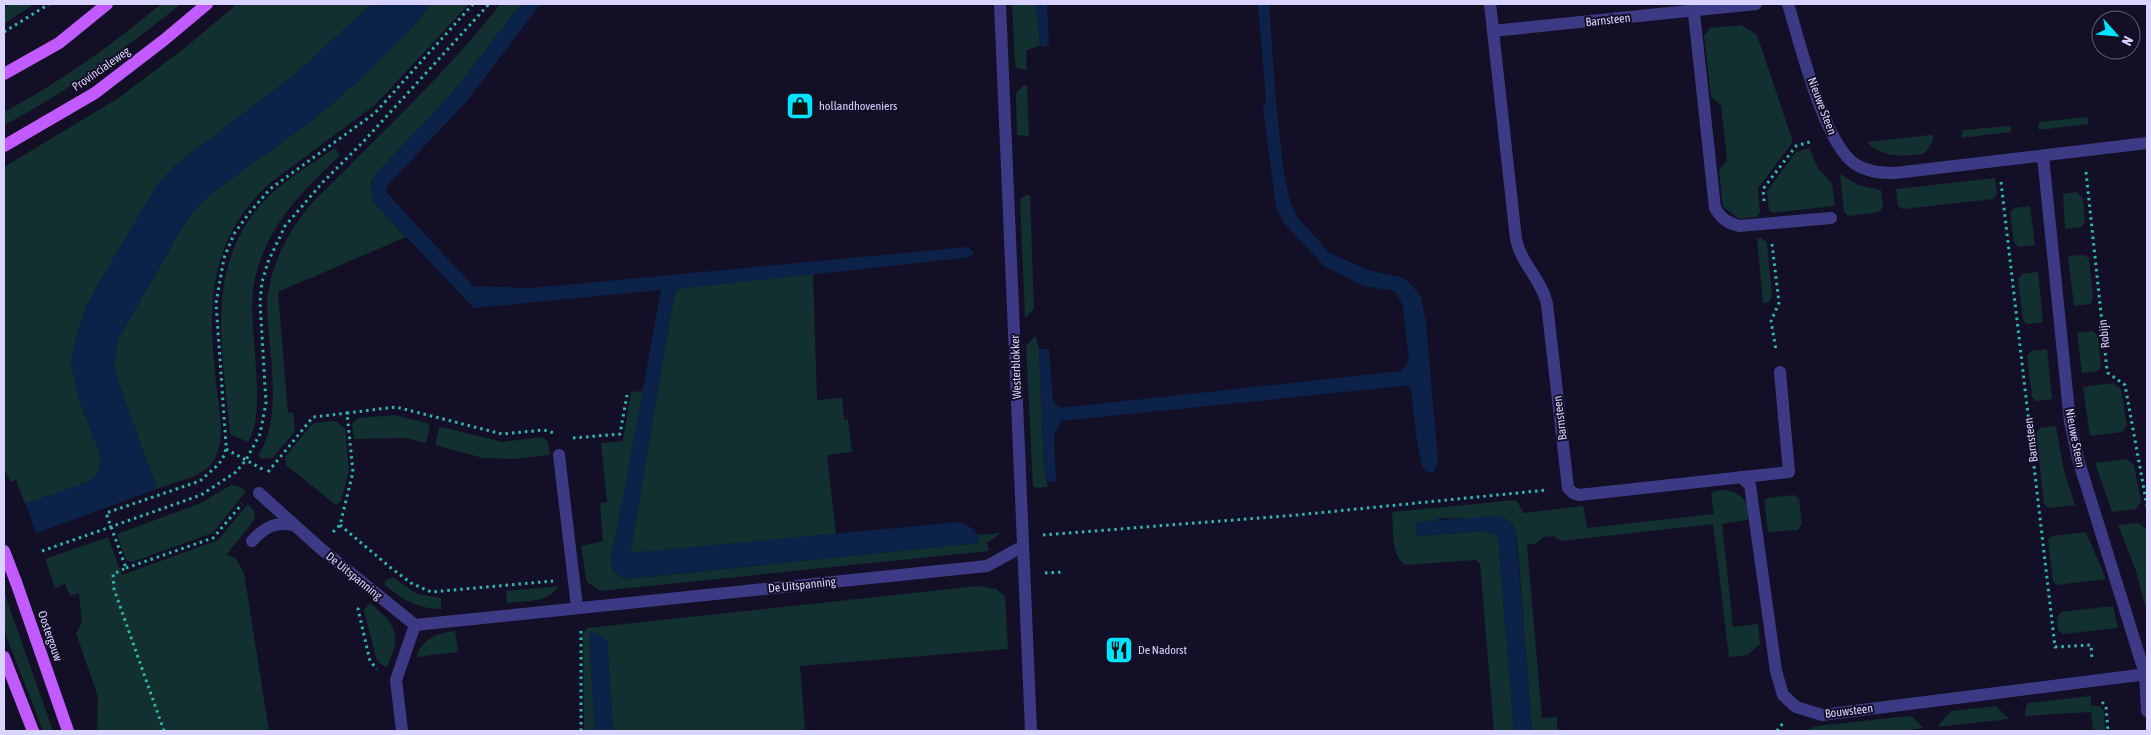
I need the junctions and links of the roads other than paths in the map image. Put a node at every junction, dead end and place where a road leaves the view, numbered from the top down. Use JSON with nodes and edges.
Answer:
{"nodes":[{"id":1,"x":107,"y":4,"type":"edge"},
{"id":2,"x":207,"y":4,"type":"edge"},
{"id":3,"x":1000,"y":4,"type":"edge"},
{"id":4,"x":1490,"y":4,"type":"edge"},
{"id":5,"x":1756,"y":4,"type":"edge"},
{"id":6,"x":1788,"y":4,"type":"edge"},
{"id":7,"x":1693,"y":7,"type":"edge"},
{"id":8,"x":1493,"y":31,"type":"junction"},
{"id":9,"x":4,"y":74,"type":"edge"},
{"id":10,"x":2147,"y":143,"type":"edge"},
{"id":11,"x":4,"y":146,"type":"edge"},
{"id":12,"x":2043,"y":156,"type":"junction"},
{"id":13,"x":1831,"y":218,"type":"dead end"},
{"id":14,"x":1780,"y":372,"type":"dead end"},
{"id":15,"x":560,"y":455,"type":"dead end"},
{"id":16,"x":1741,"y":476,"type":"junction"},
{"id":17,"x":259,"y":493,"type":"dead end"},
{"id":18,"x":294,"y":525,"type":"junction"},
{"id":19,"x":252,"y":541,"type":"dead end"},
{"id":20,"x":1023,"y":546,"type":"junction"},
{"id":21,"x":4,"y":551,"type":"edge"},
{"id":22,"x":579,"y":607,"type":"junction"},
{"id":23,"x":415,"y":625,"type":"junction"},
{"id":24,"x":4,"y":657,"type":"edge"},
{"id":25,"x":2146,"y":674,"type":"edge"},
{"id":26,"x":2147,"y":711,"type":"edge"},
{"id":27,"x":33,"y":731,"type":"edge"},
{"id":28,"x":68,"y":731,"type":"edge"},
{"id":29,"x":402,"y":731,"type":"edge"},
{"id":30,"x":1031,"y":731,"type":"edge"}],
"edges":[{"from":1,"to":9,"type":"main road"},
{"from":2,"to":11,"type":"main road","name":"Provincialeweg"},
{"from":3,"to":20,"type":"street","name":"Westerblokker"},
{"from":4,"to":8,"type":"street","name":"Barnsteen"},
{"from":5,"to":7,"type":"street","name":"Barnsteen"},
{"from":6,"to":12,"type":"street","name":"Nieuwe Steen"},
{"from":7,"to":8,"type":"street","name":"Barnsteen"},
{"from":7,"to":13,"type":"street"},
{"from":8,"to":16,"type":"street","name":"Barnsteen"},
{"from":10,"to":12,"type":"street","name":"Nieuwe Steen"},
{"from":12,"to":25,"type":"street","name":"Nieuwe Steen"},
{"from":14,"to":16,"type":"street"},
{"from":15,"to":22,"type":"street"},
{"from":16,"to":25,"type":"street","name":"Bouwsteen"},
{"from":17,"to":18,"type":"street","name":"De Uitspanning"},
{"from":18,"to":19,"type":"street"},
{"from":18,"to":23,"type":"street","name":"De Uitspanning"},
{"from":20,"to":22,"type":"street","name":"De Uitspanning"},
{"from":20,"to":30,"type":"street","name":"Westerblokker"},
{"from":21,"to":28,"type":"main road","name":"Oostergouw","bridge":true},
{"from":22,"to":23,"type":"street","name":"De Uitspanning"},
{"from":23,"to":29,"type":"street"},
{"from":24,"to":27,"type":"main road"},
{"from":25,"to":26,"type":"street","name":"Nieuwe Steen"}]}
